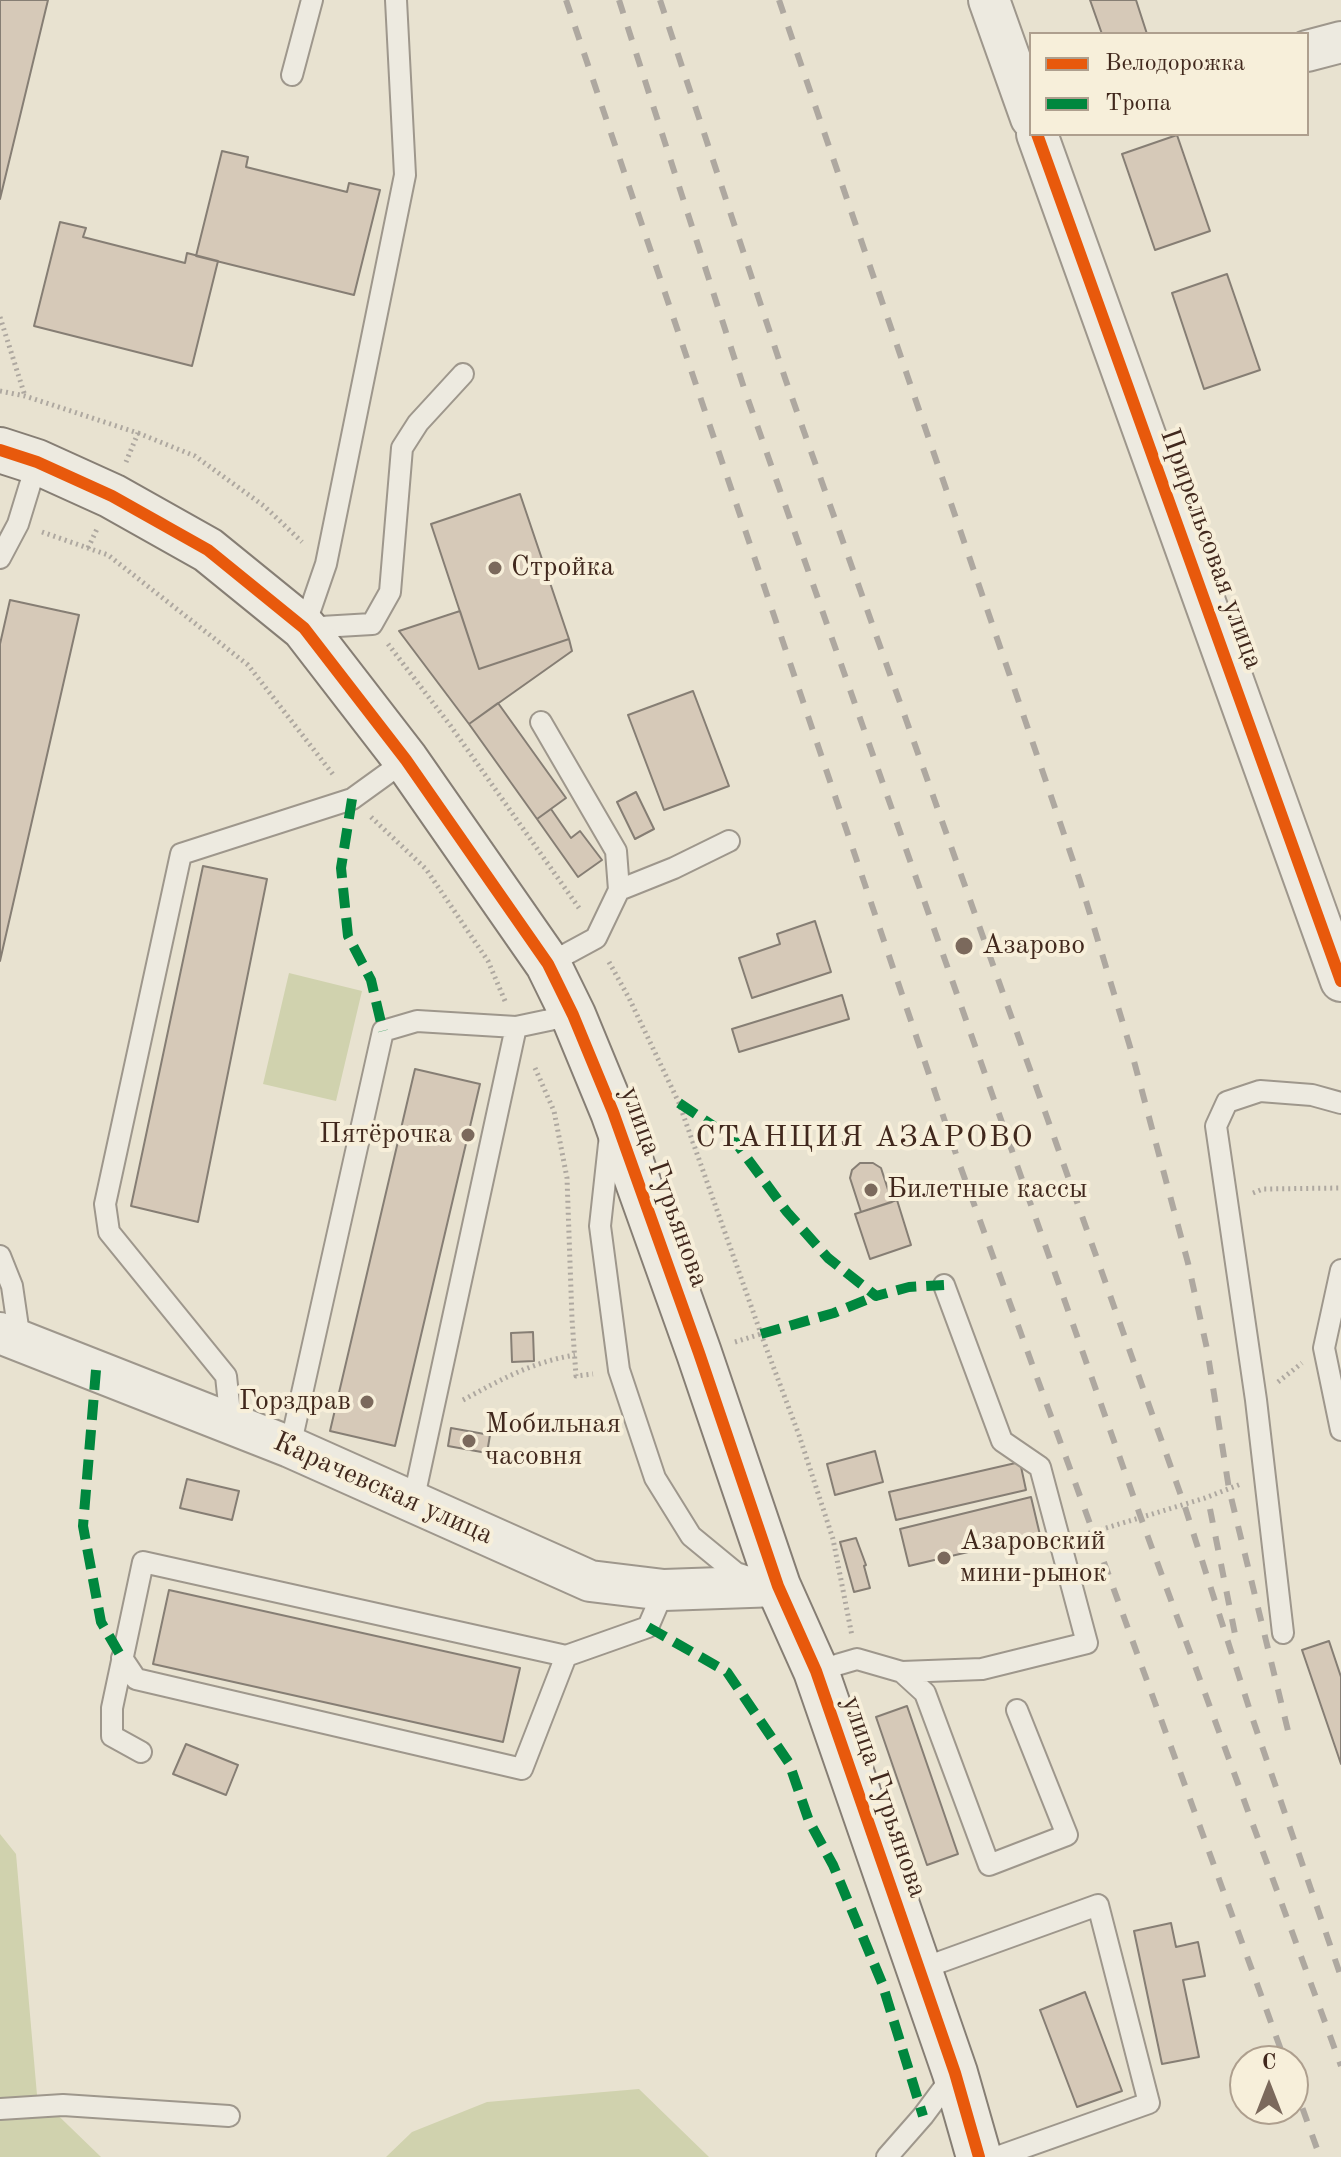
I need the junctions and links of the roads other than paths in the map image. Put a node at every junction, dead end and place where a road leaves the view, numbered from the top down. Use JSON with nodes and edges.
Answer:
{"nodes":[{"id":1,"x":312,"y":0,"type":"edge"},
{"id":2,"x":396,"y":0,"type":"edge"},
{"id":3,"x":989,"y":0,"type":"edge"},
{"id":4,"x":1341,"y":42,"type":"edge"},
{"id":5,"x":1309,"y":50,"type":"edge"},
{"id":6,"x":292,"y":75,"type":"dead end"},
{"id":7,"x":1029,"y":112,"type":"edge"},
{"id":8,"x":1038,"y":136,"type":"edge"},
{"id":9,"x":463,"y":374,"type":"dead end"},
{"id":10,"x":18,"y":456,"type":"edge"},
{"id":11,"x":0,"y":558,"type":"edge"},
{"id":12,"x":304,"y":628,"type":"junction"},
{"id":13,"x":541,"y":722,"type":"dead end"},
{"id":14,"x":406,"y":760,"type":"junction"},
{"id":15,"x":729,"y":841,"type":"dead end"},
{"id":16,"x":619,"y":890,"type":"junction"},
{"id":17,"x":548,"y":964,"type":"junction"},
{"id":18,"x":1341,"y":981,"type":"edge"},
{"id":19,"x":573,"y":1015,"type":"junction"},
{"id":20,"x":516,"y":1027,"type":"junction"},
{"id":21,"x":1341,"y":1103,"type":"edge"},
{"id":22,"x":613,"y":1112,"type":"junction"},
{"id":23,"x":0,"y":1256,"type":"edge"},
{"id":24,"x":1341,"y":1270,"type":"edge"},
{"id":25,"x":944,"y":1285,"type":"dead end"},
{"id":26,"x":10,"y":1337,"type":"edge"},
{"id":27,"x":231,"y":1423,"type":"junction"},
{"id":28,"x":1341,"y":1430,"type":"edge"},
{"id":29,"x":290,"y":1447,"type":"junction"},
{"id":30,"x":413,"y":1502,"type":"junction"},
{"id":31,"x":778,"y":1586,"type":"junction"},
{"id":32,"x":664,"y":1590,"type":"junction"},
{"id":33,"x":1283,"y":1633,"type":"dead end"},
{"id":34,"x":566,"y":1656,"type":"junction"},
{"id":35,"x":122,"y":1658,"type":"junction"},
{"id":36,"x":816,"y":1671,"type":"junction"},
{"id":37,"x":902,"y":1672,"type":"junction"},
{"id":38,"x":1017,"y":1710,"type":"dead end"},
{"id":39,"x":141,"y":1752,"type":"dead end"},
{"id":40,"x":918,"y":1970,"type":"junction"},
{"id":41,"x":955,"y":2073,"type":"junction"},
{"id":42,"x":0,"y":2109,"type":"edge"},
{"id":43,"x":229,"y":2116,"type":"dead end"},
{"id":44,"x":887,"y":2157,"type":"edge"},
{"id":45,"x":979,"y":2157,"type":"edge"},
{"id":46,"x":997,"y":2157,"type":"edge"}],
"edges":[{"from":1,"to":6,"type":"lane"},
{"from":2,"to":12,"type":"lane"},
{"from":3,"to":7,"type":"street"},
{"from":4,"to":5,"type":"street"},
{"from":8,"to":18,"type":"street","name":"Прирельсовая улица"},
{"from":9,"to":12,"type":"lane"},
{"from":10,"to":11,"type":"lane"},
{"from":10,"to":12,"type":"street","name":"улица Гурьянова"},
{"from":12,"to":14,"type":"street","name":"улица Гурьянова"},
{"from":13,"to":16,"type":"lane"},
{"from":14,"to":17,"type":"street","name":"улица Гурьянова"},
{"from":14,"to":27,"type":"lane"},
{"from":15,"to":16,"type":"lane"},
{"from":16,"to":17,"type":"lane"},
{"from":17,"to":19,"type":"street","name":"улица Гурьянова"},
{"from":19,"to":20,"type":"lane"},
{"from":19,"to":22,"type":"street","name":"улица Гурьянова"},
{"from":20,"to":29,"type":"lane"},
{"from":20,"to":30,"type":"lane"},
{"from":21,"to":33,"type":"lane"},
{"from":22,"to":31,"type":"street","name":"улица Гурьянова"},
{"from":22,"to":31,"type":"lane"},
{"from":23,"to":26,"type":"lane"},
{"from":24,"to":28,"type":"lane"},
{"from":25,"to":37,"type":"lane"},
{"from":26,"to":27,"type":"street","name":"Карачевская улица"},
{"from":27,"to":29,"type":"street","name":"Карачевская улица"},
{"from":29,"to":30,"type":"street","name":"Карачевская улица"},
{"from":30,"to":32,"type":"street","name":"Карачевская улица"},
{"from":31,"to":32,"type":"street","name":"Карачевская улица"},
{"from":31,"to":36,"type":"street","name":"улица Гурьянова"},
{"from":32,"to":34,"type":"lane"},
{"from":34,"to":35,"type":"lane"},
{"from":34,"to":35,"type":"lane"},
{"from":35,"to":39,"type":"lane"},
{"from":36,"to":37,"type":"lane"},
{"from":36,"to":40,"type":"street","name":"улица Гурьянова"},
{"from":37,"to":38,"type":"lane"},
{"from":40,"to":41,"type":"street","name":"улица Гурьянова"},
{"from":40,"to":46,"type":"lane"},
{"from":41,"to":44,"type":"lane"},
{"from":41,"to":45,"type":"street","name":"улица Гурьянова"},
{"from":42,"to":43,"type":"lane"}]}
